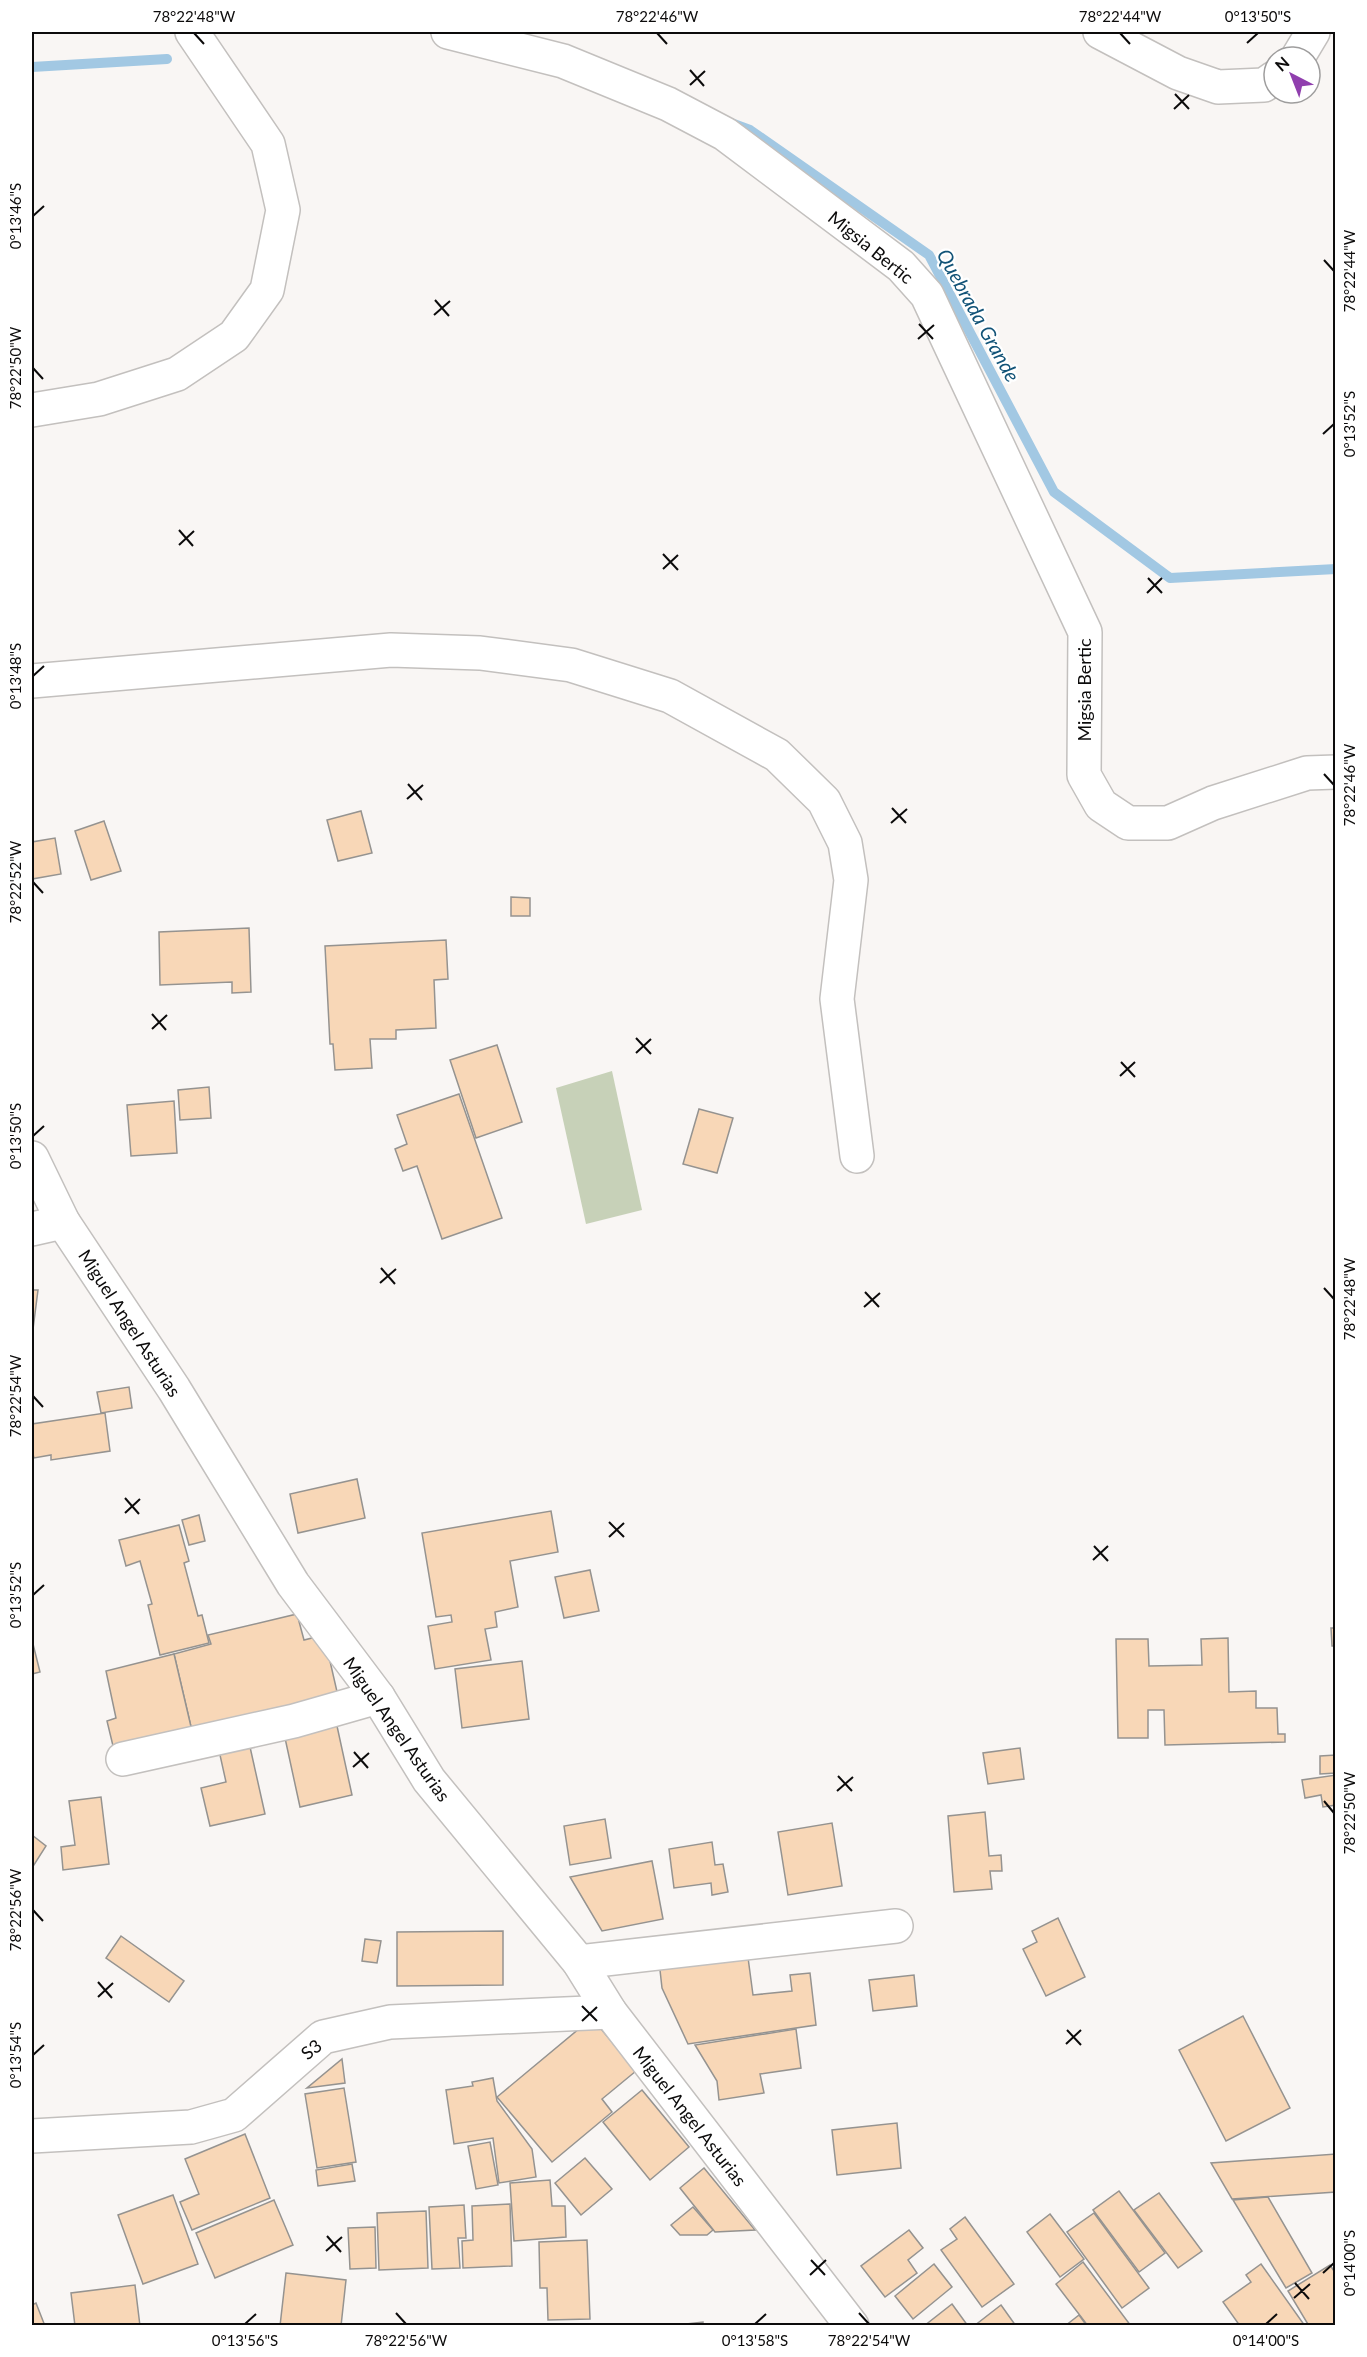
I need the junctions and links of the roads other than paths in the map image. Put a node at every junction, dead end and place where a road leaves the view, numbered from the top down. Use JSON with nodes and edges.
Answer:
{"nodes":[{"id":1,"x":192,"y":32,"type":"edge"},
{"id":2,"x":448,"y":32,"type":"edge"},
{"id":3,"x":1100,"y":32,"type":"edge"},
{"id":4,"x":1313,"y":32,"type":"edge"},
{"id":5,"x":1305,"y":45,"type":"edge"},
{"id":6,"x":1262,"y":85,"type":"edge"},
{"id":7,"x":32,"y":410,"type":"edge"},
{"id":8,"x":32,"y":681,"type":"edge"},
{"id":9,"x":1335,"y":772,"type":"edge"},
{"id":10,"x":857,"y":1156,"type":"dead end"},
{"id":11,"x":32,"y":1158,"type":"edge"},
{"id":12,"x":63,"y":1222,"type":"junction"},
{"id":13,"x":32,"y":1229,"type":"edge"},
{"id":14,"x":378,"y":1697,"type":"junction"},
{"id":15,"x":123,"y":1759,"type":"dead end"},
{"id":16,"x":896,"y":1926,"type":"dead end"},
{"id":17,"x":579,"y":1962,"type":"junction"},
{"id":18,"x":610,"y":2012,"type":"junction"},
{"id":19,"x":32,"y":2136,"type":"edge"},
{"id":20,"x":852,"y":2325,"type":"edge"}],
"edges":[{"from":1,"to":7,"type":"street"},
{"from":2,"to":9,"type":"street","name":"Migsia Bertic"},
{"from":3,"to":6,"type":"street"},
{"from":4,"to":5,"type":"street"},
{"from":8,"to":10,"type":"street"},
{"from":11,"to":12,"type":"street","name":"Miguel Angel Asturias"},
{"from":12,"to":13,"type":"street"},
{"from":12,"to":14,"type":"street","name":"Miguel Angel Asturias"},
{"from":14,"to":15,"type":"street"},
{"from":14,"to":17,"type":"street","name":"Miguel Angel Asturias"},
{"from":16,"to":17,"type":"street"},
{"from":17,"to":18,"type":"street","name":"Miguel Angel Asturias"},
{"from":18,"to":19,"type":"street","name":"S3"},
{"from":18,"to":20,"type":"street","name":"Miguel Angel Asturias"}]}
